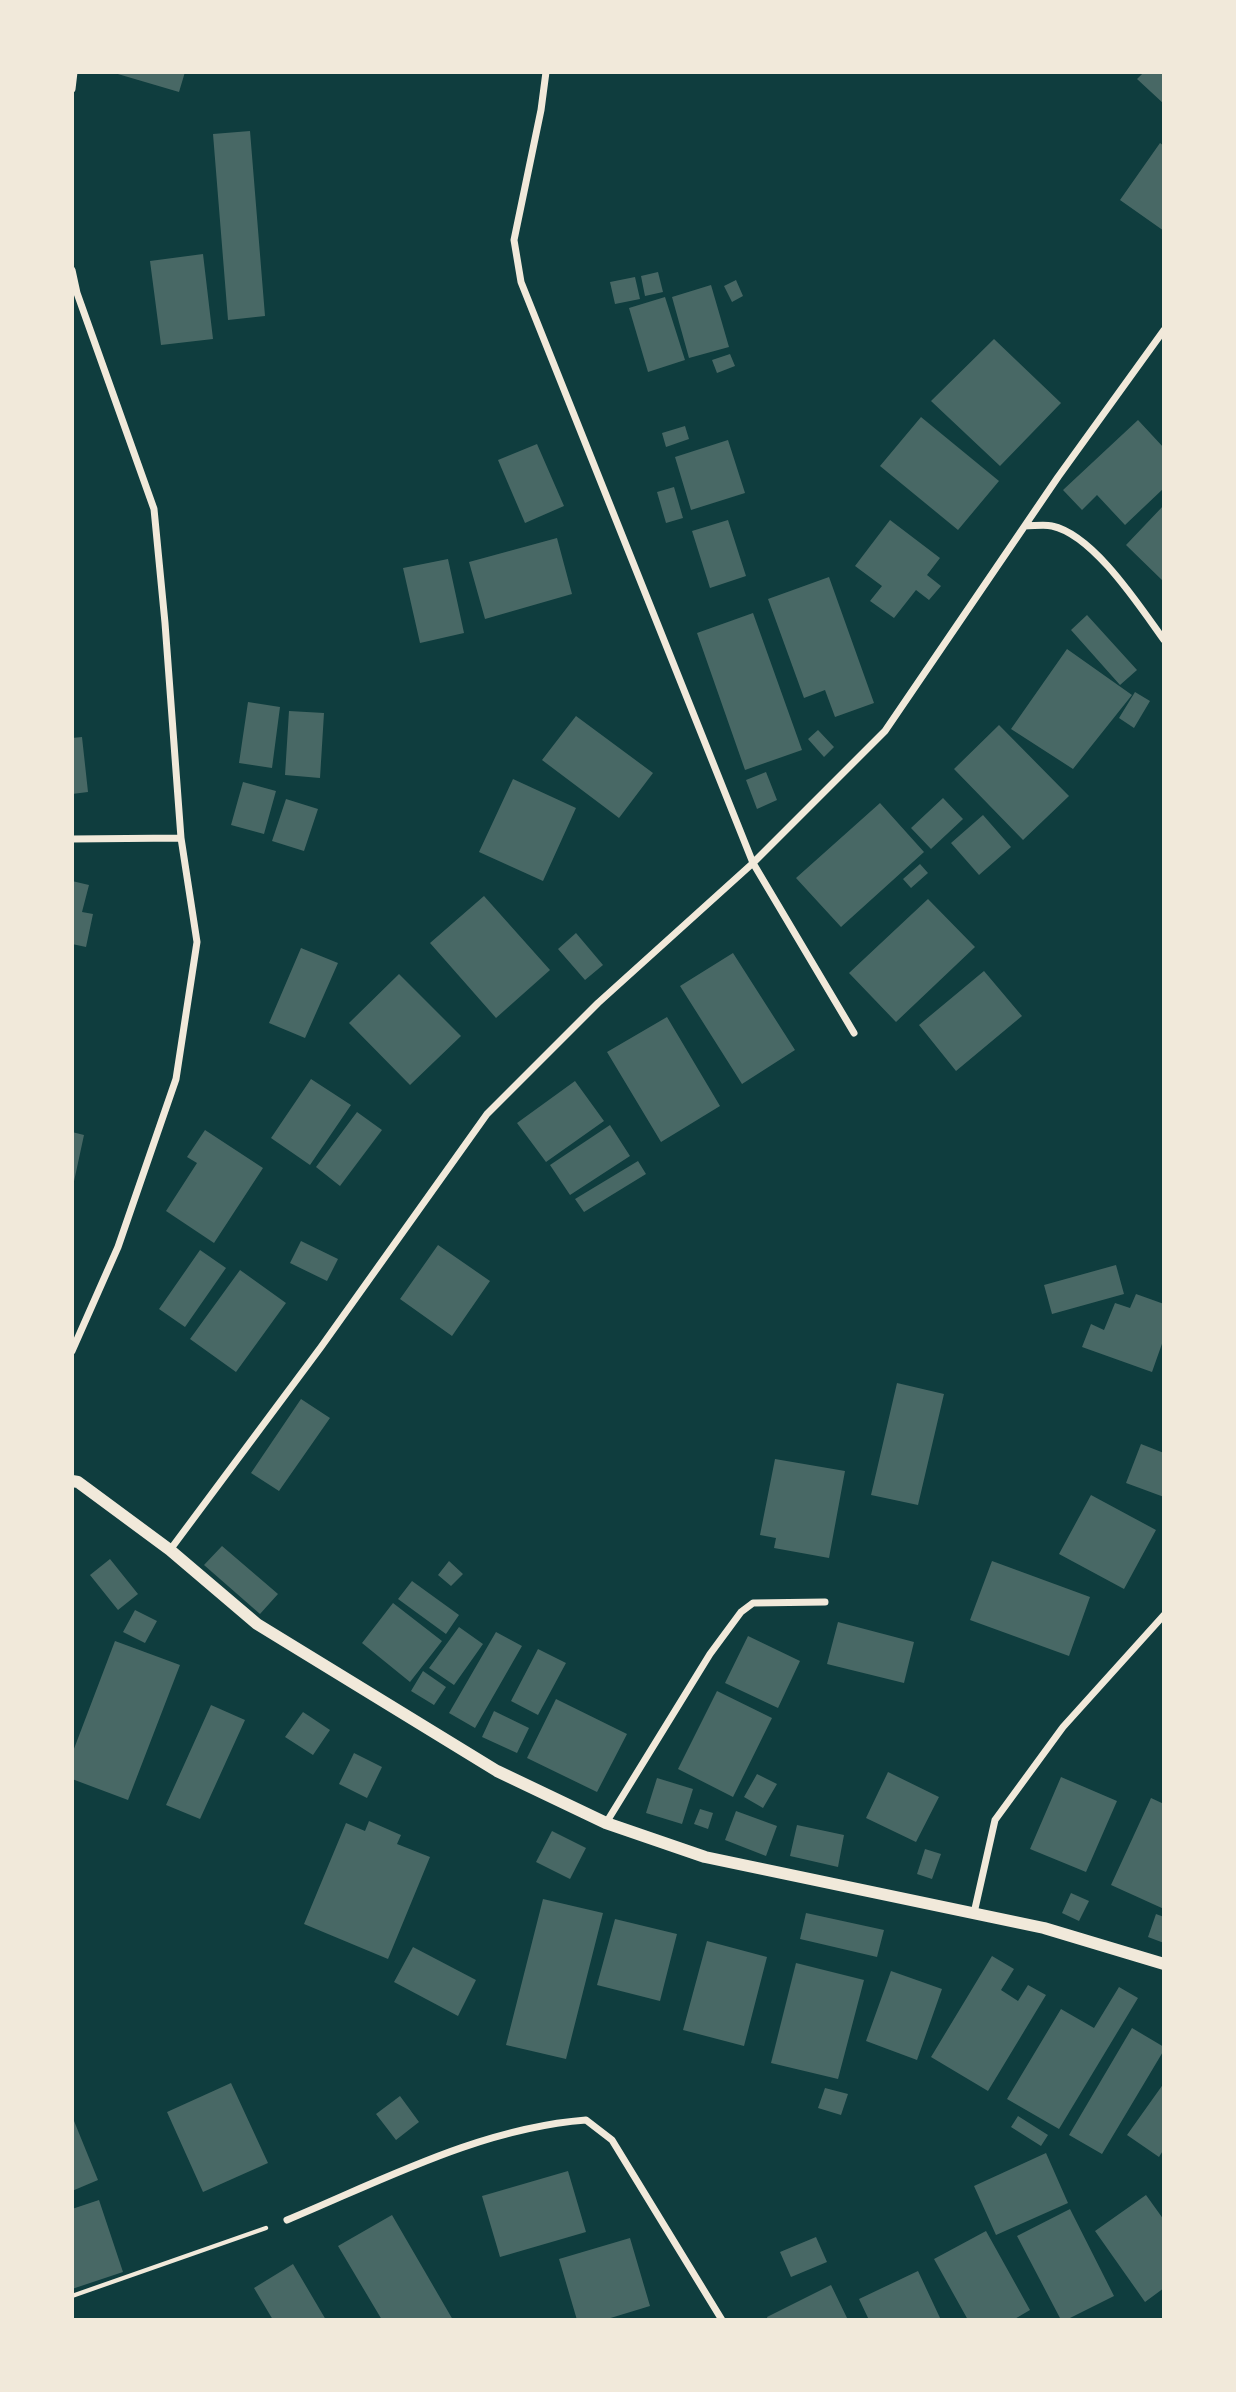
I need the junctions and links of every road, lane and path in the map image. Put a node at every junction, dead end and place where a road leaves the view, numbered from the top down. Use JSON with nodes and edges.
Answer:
{"nodes":[{"id":1,"x":74,"y":72,"type":"edge"},
{"id":2,"x":546,"y":72,"type":"edge"},
{"id":3,"x":72,"y":89,"type":"edge"},
{"id":4,"x":72,"y":270,"type":"edge"},
{"id":5,"x":1164,"y":330,"type":"edge"},
{"id":6,"x":1025,"y":526,"type":"junction"},
{"id":7,"x":1164,"y":640,"type":"edge"},
{"id":8,"x":181,"y":838,"type":"junction"},
{"id":9,"x":72,"y":839,"type":"edge"},
{"id":10,"x":753,"y":863,"type":"junction"},
{"id":11,"x":854,"y":1033,"type":"dead end"},
{"id":12,"x":72,"y":1351,"type":"edge"},
{"id":13,"x":74,"y":1479,"type":"edge"},
{"id":14,"x":170,"y":1550,"type":"junction"},
{"id":15,"x":825,"y":1602,"type":"dead end"},
{"id":16,"x":1164,"y":1615,"type":"edge"},
{"id":17,"x":606,"y":1823,"type":"junction"},
{"id":18,"x":974,"y":1913,"type":"junction"},
{"id":19,"x":1164,"y":1964,"type":"edge"},
{"id":20,"x":288,"y":2220,"type":"joint"},
{"id":21,"x":72,"y":2296,"type":"edge"},
{"id":22,"x":722,"y":2320,"type":"edge"}],
"edges":[{"from":1,"to":3,"type":"street"},
{"from":2,"to":10,"type":"street"},
{"from":4,"to":8,"type":"street"},
{"from":5,"to":6,"type":"street"},
{"from":6,"to":7,"type":"street"},
{"from":6,"to":10,"type":"street"},
{"from":8,"to":9,"type":"street"},
{"from":8,"to":12,"type":"street"},
{"from":10,"to":11,"type":"street"},
{"from":10,"to":14,"type":"street"},
{"from":13,"to":14,"type":"street"},
{"from":14,"to":17,"type":"street"},
{"from":15,"to":17,"type":"street"},
{"from":16,"to":18,"type":"street"},
{"from":17,"to":18,"type":"street"},
{"from":18,"to":19,"type":"street"},
{"from":20,"to":21,"type":"path"},
{"from":20,"to":22,"type":"street"}]}
